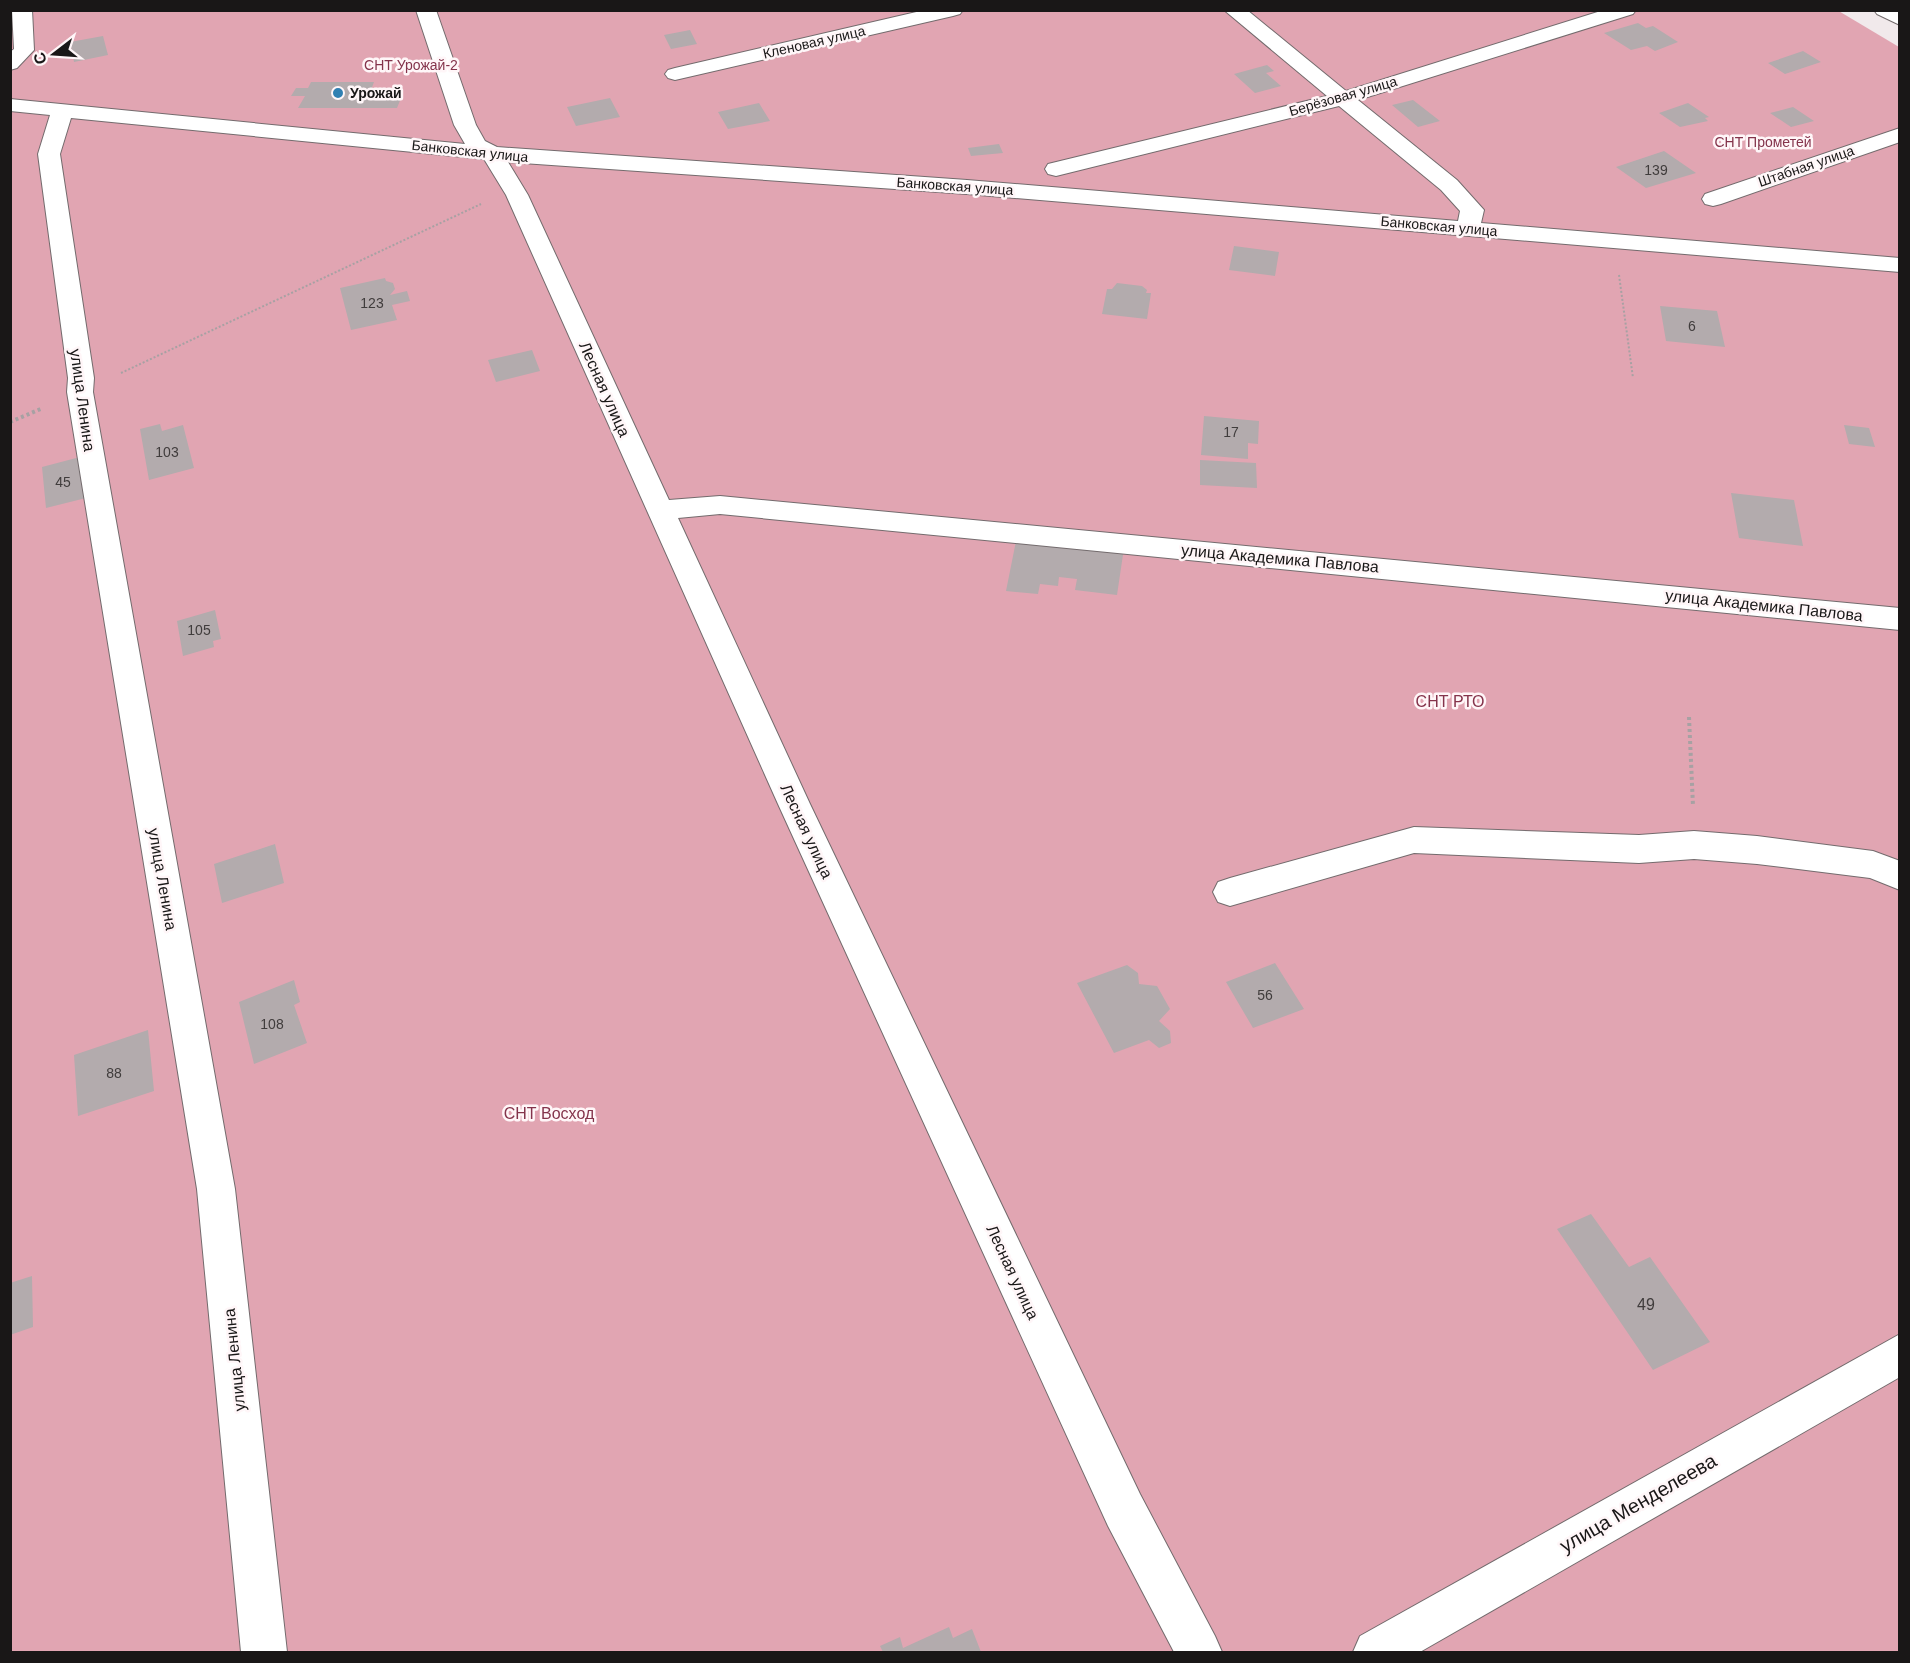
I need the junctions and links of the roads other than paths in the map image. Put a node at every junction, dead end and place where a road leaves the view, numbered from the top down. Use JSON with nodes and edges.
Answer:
{"nodes":[{"id":1,"x":22,"y":10,"type":"edge"},
{"id":2,"x":426,"y":10,"type":"edge"},
{"id":3,"x":953,"y":10,"type":"edge"},
{"id":4,"x":1234,"y":10,"type":"edge"},
{"id":5,"x":1626,"y":10,"type":"edge"},
{"id":6,"x":1884,"y":10,"type":"edge"},
{"id":7,"x":1899,"y":19,"type":"edge"},
{"id":8,"x":10,"y":64,"type":"edge"},
{"id":9,"x":675,"y":74,"type":"dead end"},
{"id":10,"x":1341,"y":99,"type":"junction"},
{"id":11,"x":10,"y":105,"type":"edge"},
{"id":12,"x":62,"y":110,"type":"junction"},
{"id":13,"x":1899,"y":134,"type":"edge"},
{"id":14,"x":491,"y":153,"type":"junction"},
{"id":15,"x":1056,"y":169,"type":"dead end"},
{"id":16,"x":1713,"y":199,"type":"dead end"},
{"id":17,"x":1468,"y":228,"type":"junction"},
{"id":18,"x":1899,"y":264,"type":"edge"},
{"id":19,"x":660,"y":510,"type":"junction"},
{"id":20,"x":1899,"y":619,"type":"edge"},
{"id":21,"x":1899,"y":876,"type":"edge"},
{"id":22,"x":1230,"y":892,"type":"dead end"},
{"id":23,"x":1899,"y":1354,"type":"edge"},
{"id":24,"x":264,"y":1653,"type":"edge"},
{"id":25,"x":1199,"y":1653,"type":"edge"},
{"id":26,"x":1376,"y":1653,"type":"edge"}],
"edges":[{"from":1,"to":8,"type":"street"},
{"from":2,"to":14,"type":"street","name":"Лесная улица"},
{"from":3,"to":9,"type":"street","name":"Кленовая улица"},
{"from":4,"to":10,"type":"street"},
{"from":5,"to":10,"type":"street","name":"Берёзовая улица"},
{"from":6,"to":7,"type":"street"},
{"from":10,"to":15,"type":"street","name":"Берёзовая улица"},
{"from":10,"to":17,"type":"street"},
{"from":11,"to":12,"type":"street","name":"Банковская улица"},
{"from":12,"to":14,"type":"street","name":"Банковская улица"},
{"from":12,"to":24,"type":"street","name":"улица Ленина"},
{"from":13,"to":16,"type":"street","name":"Штабная улица"},
{"from":14,"to":17,"type":"street","name":"Банковская улица"},
{"from":14,"to":19,"type":"street","name":"Лесная улица"},
{"from":17,"to":18,"type":"street","name":"Банковская улица"},
{"from":19,"to":20,"type":"street","name":"улица Академика Павлова"},
{"from":19,"to":25,"type":"street","name":"Лесная улица"},
{"from":21,"to":22,"type":"street"},
{"from":23,"to":26,"type":"street","name":"улица Менделеева"}]}
